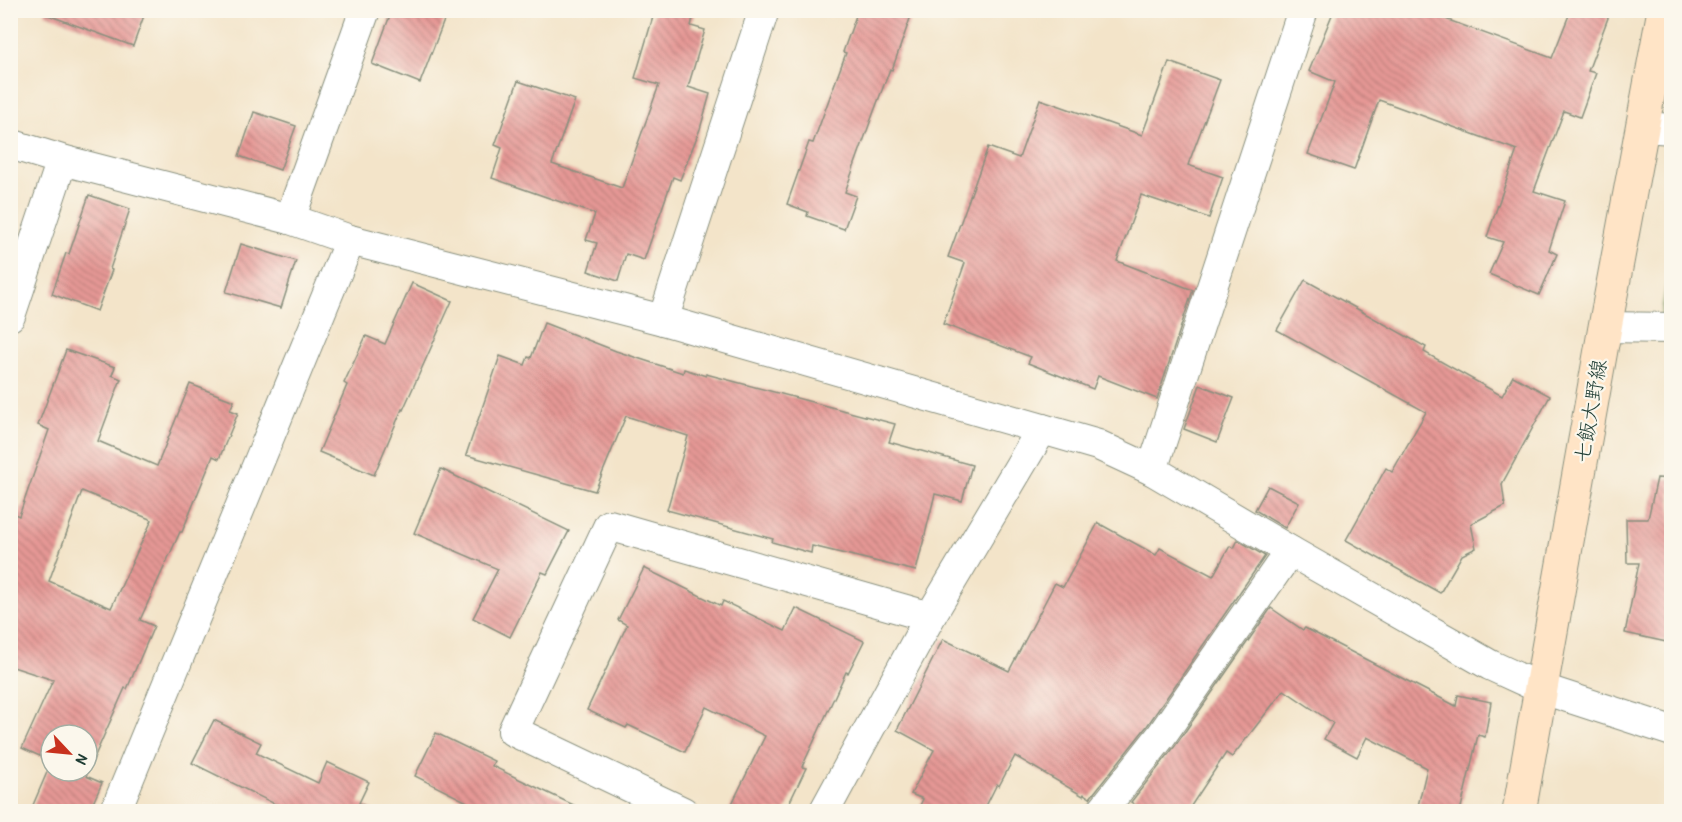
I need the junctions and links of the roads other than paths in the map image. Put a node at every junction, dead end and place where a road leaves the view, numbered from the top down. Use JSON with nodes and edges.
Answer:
{"nodes":[{"id":1,"x":365,"y":10,"type":"edge"},
{"id":2,"x":764,"y":10,"type":"edge"},
{"id":3,"x":1303,"y":10,"type":"edge"},
{"id":4,"x":1664,"y":10,"type":"edge"},
{"id":5,"x":1657,"y":128,"type":"edge"},
{"id":6,"x":10,"y":144,"type":"edge"},
{"id":7,"x":62,"y":160,"type":"junction"},
{"id":8,"x":290,"y":219,"type":"junction"},
{"id":9,"x":350,"y":240,"type":"junction"},
{"id":10,"x":10,"y":316,"type":"edge"},
{"id":11,"x":663,"y":321,"type":"junction"},
{"id":12,"x":1605,"y":327,"type":"junction"},
{"id":13,"x":1671,"y":328,"type":"edge"},
{"id":14,"x":1042,"y":429,"type":"junction"},
{"id":15,"x":1152,"y":470,"type":"junction"},
{"id":16,"x":1290,"y":551,"type":"junction"},
{"id":17,"x":930,"y":617,"type":"junction"},
{"id":18,"x":1540,"y":688,"type":"junction"},
{"id":19,"x":1671,"y":731,"type":"edge"},
{"id":20,"x":115,"y":812,"type":"edge"},
{"id":21,"x":683,"y":812,"type":"edge"},
{"id":22,"x":824,"y":812,"type":"edge"},
{"id":23,"x":1101,"y":812,"type":"edge"},
{"id":24,"x":1519,"y":812,"type":"edge"}],
"edges":[{"from":1,"to":8,"type":"street"},
{"from":2,"to":11,"type":"street"},
{"from":3,"to":15,"type":"street"},
{"from":4,"to":5,"type":"main road","name":"七飯大野線"},
{"from":5,"to":12,"type":"main road","name":"七飯大野線"},
{"from":6,"to":7,"type":"street"},
{"from":7,"to":8,"type":"street"},
{"from":7,"to":10,"type":"street"},
{"from":8,"to":9,"type":"street"},
{"from":9,"to":11,"type":"street"},
{"from":9,"to":20,"type":"street"},
{"from":11,"to":14,"type":"street"},
{"from":12,"to":13,"type":"street"},
{"from":12,"to":18,"type":"main road","name":"七飯大野線"},
{"from":14,"to":15,"type":"street"},
{"from":14,"to":17,"type":"street"},
{"from":15,"to":16,"type":"street"},
{"from":16,"to":18,"type":"street"},
{"from":16,"to":23,"type":"street"},
{"from":17,"to":21,"type":"street"},
{"from":17,"to":22,"type":"street"},
{"from":18,"to":19,"type":"street"},
{"from":18,"to":24,"type":"main road","name":"七飯大野線"}]}
